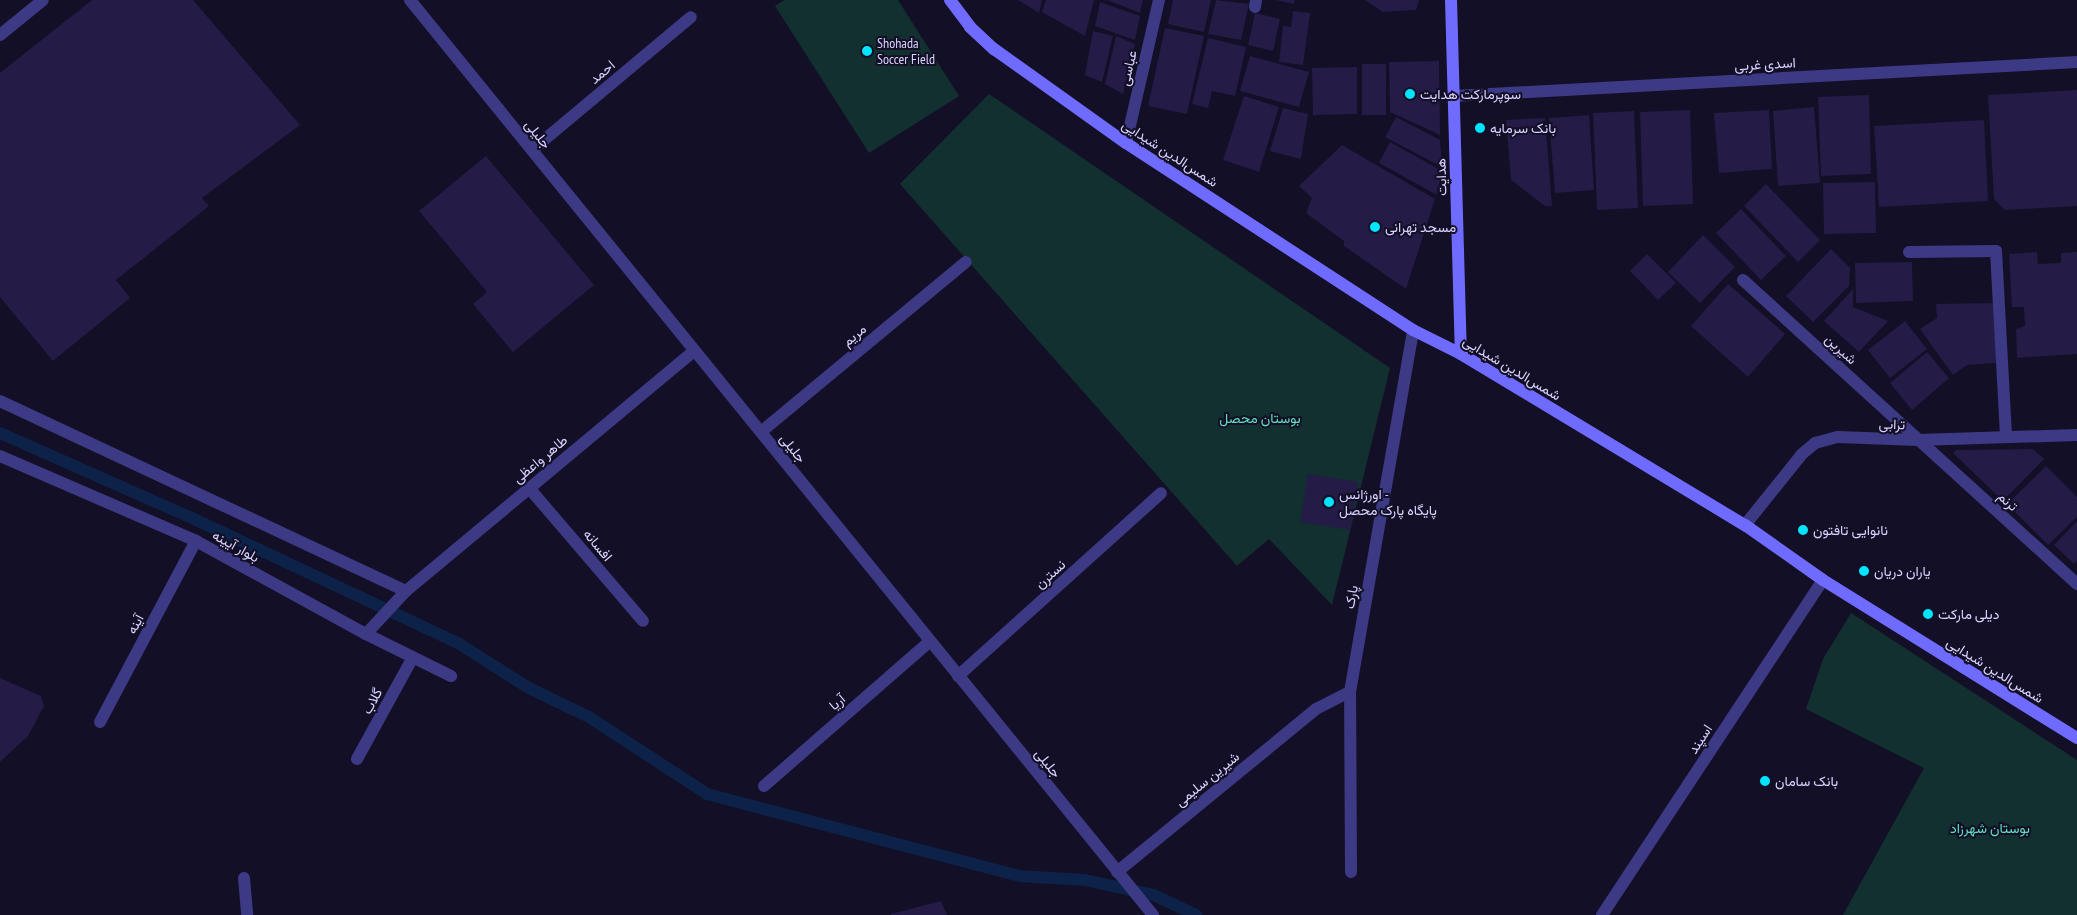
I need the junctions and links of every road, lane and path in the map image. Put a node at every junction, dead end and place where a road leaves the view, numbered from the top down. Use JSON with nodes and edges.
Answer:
{"nodes":[{"id":1,"x":43,"y":0,"type":"edge"},
{"id":2,"x":410,"y":0,"type":"edge"},
{"id":3,"x":950,"y":0,"type":"edge"},
{"id":4,"x":1159,"y":0,"type":"edge"},
{"id":5,"x":1451,"y":0,"type":"edge"},
{"id":6,"x":691,"y":17,"type":"dead end"},
{"id":7,"x":0,"y":35,"type":"edge"},
{"id":8,"x":2077,"y":62,"type":"edge"},
{"id":9,"x":1454,"y":96,"type":"junction"},
{"id":10,"x":1126,"y":143,"type":"junction"},
{"id":11,"x":532,"y":150,"type":"junction"},
{"id":12,"x":1909,"y":252,"type":"dead end"},
{"id":13,"x":966,"y":262,"type":"dead end"},
{"id":14,"x":1743,"y":280,"type":"dead end"},
{"id":15,"x":1413,"y":330,"type":"junction"},
{"id":16,"x":694,"y":350,"type":"junction"},
{"id":17,"x":1461,"y":354,"type":"junction"},
{"id":18,"x":0,"y":401,"type":"edge"},
{"id":19,"x":761,"y":432,"type":"junction"},
{"id":20,"x":2077,"y":435,"type":"edge"},
{"id":21,"x":2006,"y":437,"type":"junction"},
{"id":22,"x":1918,"y":440,"type":"junction"},
{"id":23,"x":0,"y":456,"type":"edge"},
{"id":24,"x":529,"y":488,"type":"junction"},
{"id":25,"x":1161,"y":493,"type":"dead end"},
{"id":26,"x":1745,"y":525,"type":"junction"},
{"id":27,"x":196,"y":541,"type":"junction"},
{"id":28,"x":1823,"y":580,"type":"junction"},
{"id":29,"x":2077,"y":584,"type":"edge"},
{"id":30,"x":406,"y":591,"type":"junction"},
{"id":31,"x":643,"y":622,"type":"dead end"},
{"id":32,"x":366,"y":634,"type":"junction"},
{"id":33,"x":930,"y":641,"type":"junction"},
{"id":34,"x":413,"y":657,"type":"junction"},
{"id":35,"x":451,"y":676,"type":"dead end"},
{"id":36,"x":958,"y":676,"type":"junction"},
{"id":37,"x":1350,"y":692,"type":"junction"},
{"id":38,"x":100,"y":722,"type":"dead end"},
{"id":39,"x":2077,"y":738,"type":"edge"},
{"id":40,"x":357,"y":759,"type":"dead end"},
{"id":41,"x":764,"y":786,"type":"dead end"},
{"id":42,"x":1117,"y":872,"type":"junction"},
{"id":43,"x":1351,"y":872,"type":"dead end"},
{"id":44,"x":244,"y":878,"type":"dead end"},
{"id":45,"x":248,"y":915,"type":"edge"},
{"id":46,"x":1153,"y":915,"type":"edge"},
{"id":47,"x":1602,"y":915,"type":"edge"}],
"edges":[{"from":1,"to":7,"type":"street"},
{"from":2,"to":11,"type":"street","name":"جلیلی"},
{"from":3,"to":10,"type":"street","name":"شمس‌الدین شیدایی"},
{"from":4,"to":10,"type":"street","name":"عباسی"},
{"from":5,"to":9,"type":"street","name":"هدایت"},
{"from":6,"to":11,"type":"street","name":"احمد"},
{"from":8,"to":9,"type":"street","name":"اسدی غربی"},
{"from":9,"to":17,"type":"street","name":"هدایت"},
{"from":10,"to":15,"type":"street","name":"شمس‌الدین شیدایی"},
{"from":11,"to":16,"type":"street","name":"جلیلی"},
{"from":12,"to":21,"type":"street"},
{"from":13,"to":19,"type":"street","name":"مریم"},
{"from":14,"to":22,"type":"street","name":"شیرین"},
{"from":15,"to":17,"type":"street","name":"شمس‌الدین شیدایی"},
{"from":15,"to":37,"type":"street","name":"پارک"},
{"from":16,"to":19,"type":"street","name":"جلیلی"},
{"from":16,"to":24,"type":"street","name":"طاهر واعظی"},
{"from":17,"to":26,"type":"street","name":"شمس‌الدین شیدایی"},
{"from":18,"to":30,"type":"street"},
{"from":19,"to":33,"type":"street","name":"جلیلی"},
{"from":20,"to":21,"type":"street","name":"ترابی"},
{"from":21,"to":22,"type":"street","name":"ترابی"},
{"from":22,"to":26,"type":"street","name":"ترابی"},
{"from":22,"to":29,"type":"street","name":"ترنم"},
{"from":23,"to":27,"type":"street","name":"بلوار آیینه"},
{"from":24,"to":30,"type":"street","name":"طاهر واعظی"},
{"from":24,"to":31,"type":"street","name":"افسانه"},
{"from":25,"to":36,"type":"street","name":"نسترن"},
{"from":26,"to":28,"type":"street","name":"شمس‌الدین شیدایی"},
{"from":27,"to":32,"type":"street","name":"بلوار آیینه"},
{"from":27,"to":38,"type":"street","name":"آینه"},
{"from":28,"to":39,"type":"street","name":"شمس‌الدین شیدایی"},
{"from":28,"to":47,"type":"street","name":"اسپند"},
{"from":30,"to":32,"type":"street","name":"طاهر واعظی"},
{"from":32,"to":34,"type":"street","name":"بلوار آیینه"},
{"from":33,"to":36,"type":"street","name":"جلیلی"},
{"from":33,"to":41,"type":"street","name":"آریا"},
{"from":34,"to":35,"type":"street","name":"بلوار آیینه"},
{"from":34,"to":40,"type":"street","name":"گلاب"},
{"from":36,"to":42,"type":"street","name":"جلیلی"},
{"from":37,"to":42,"type":"street","name":"شیرین سلیمی"},
{"from":37,"to":43,"type":"street","name":"پارک"},
{"from":42,"to":46,"type":"street","name":"جلیلی"},
{"from":44,"to":45,"type":"street"}]}
